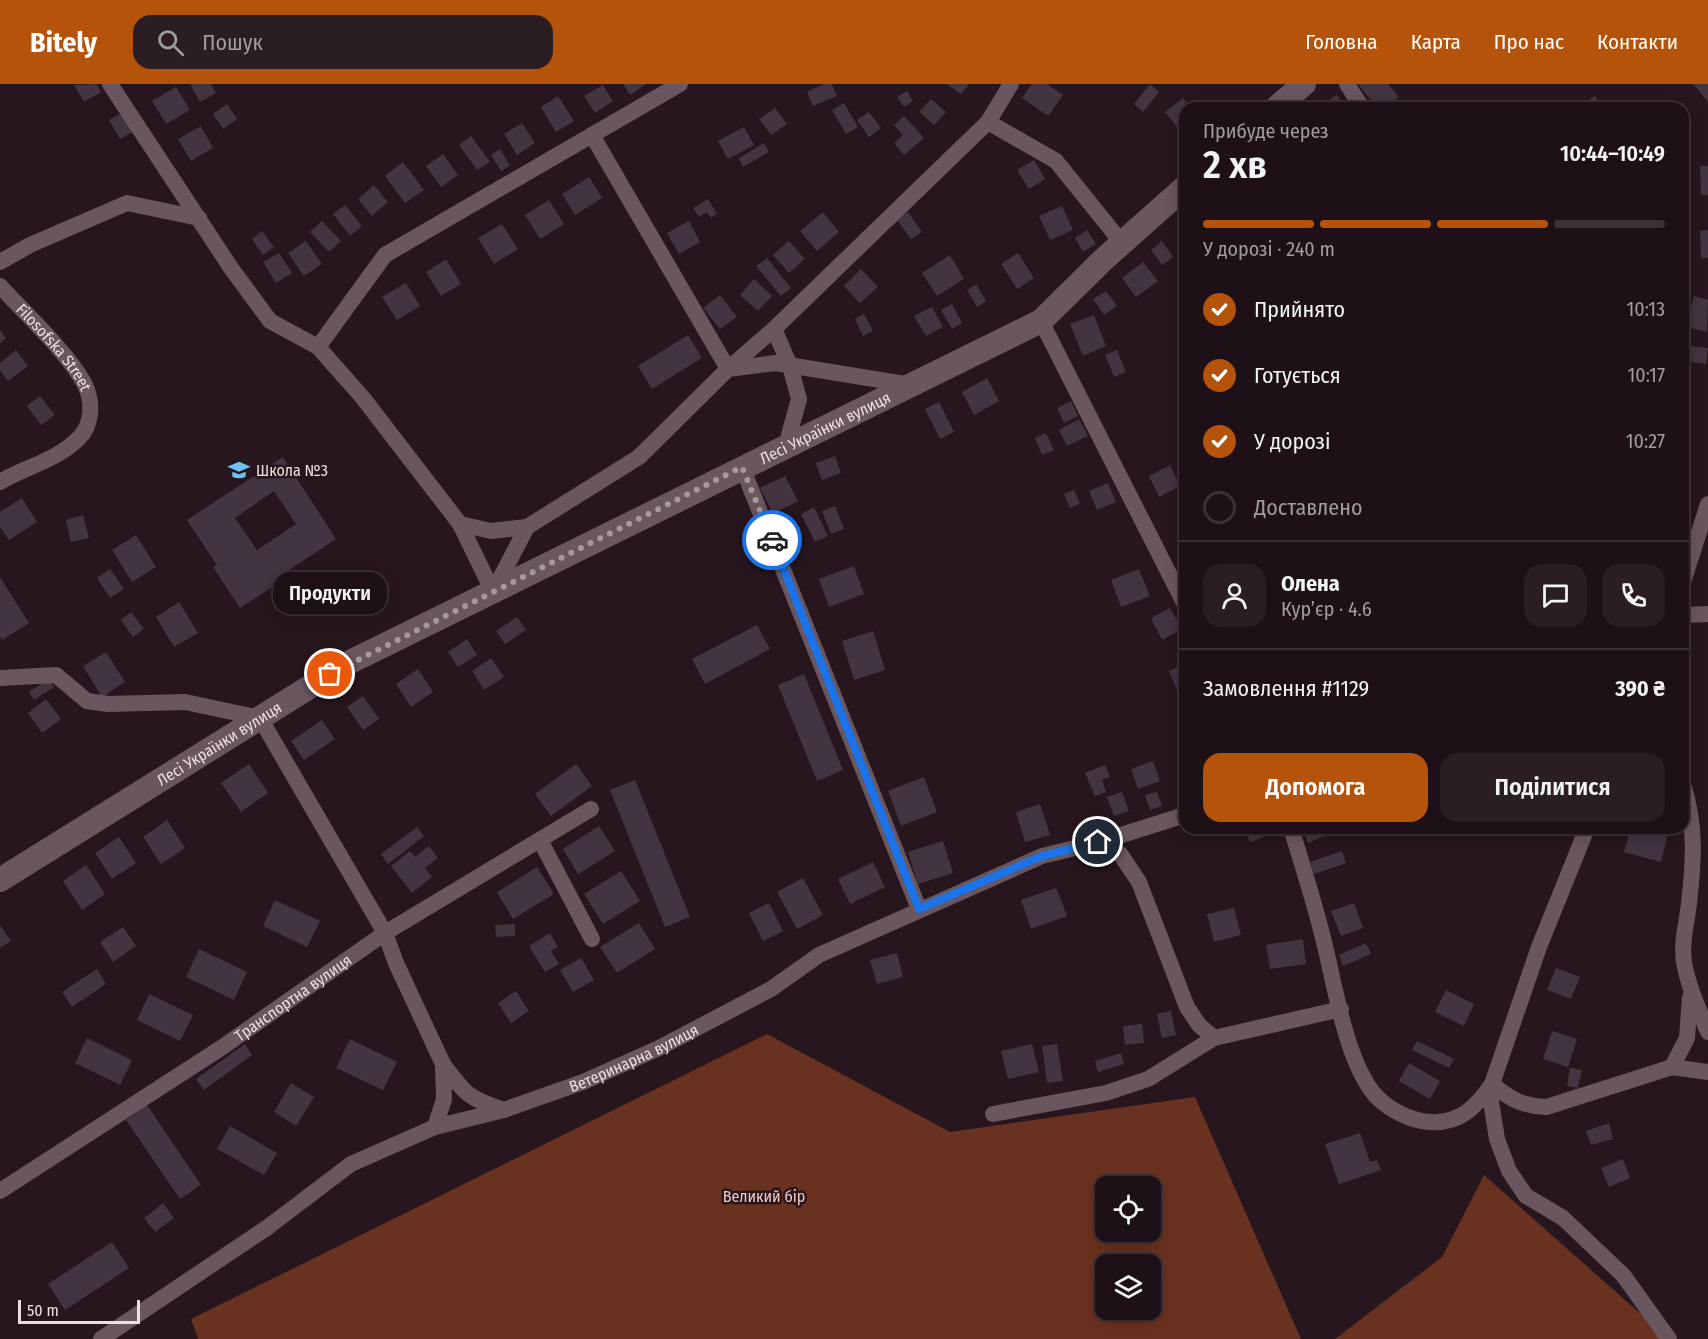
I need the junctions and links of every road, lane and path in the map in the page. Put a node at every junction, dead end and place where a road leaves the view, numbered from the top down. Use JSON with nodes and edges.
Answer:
{"nodes":[{"id":1,"x":110,"y":84,"type":"edge"},
{"id":2,"x":680,"y":84,"type":"edge"},
{"id":3,"x":1011,"y":84,"type":"edge"},
{"id":4,"x":1304,"y":84,"type":"edge"},
{"id":5,"x":1347,"y":84,"type":"edge"},
{"id":6,"x":1283,"y":102,"type":"edge"},
{"id":7,"x":1358,"y":102,"type":"edge"},
{"id":8,"x":988,"y":122,"type":"junction"},
{"id":9,"x":592,"y":135,"type":"junction"},
{"id":10,"x":1179,"y":192,"type":"edge"},
{"id":11,"x":199,"y":218,"type":"junction"},
{"id":12,"x":1122,"y":243,"type":"junction"},
{"id":13,"x":0,"y":262,"type":"edge"},
{"id":14,"x":0,"y":286,"type":"edge"},
{"id":15,"x":1041,"y":321,"type":"junction"},
{"id":16,"x":774,"y":329,"type":"junction"},
{"id":17,"x":318,"y":347,"type":"junction"},
{"id":18,"x":790,"y":366,"type":"junction"},
{"id":19,"x":728,"y":369,"type":"junction"},
{"id":20,"x":911,"y":385,"type":"junction"},
{"id":21,"x":786,"y":446,"type":"junction"},
{"id":22,"x":742,"y":467,"type":"junction"},
{"id":23,"x":0,"y":482,"type":"edge"},
{"id":24,"x":1708,"y":504,"type":"edge"},
{"id":25,"x":460,"y":524,"type":"junction"},
{"id":26,"x":528,"y":527,"type":"junction"},
{"id":27,"x":1689,"y":563,"type":"edge"},
{"id":28,"x":493,"y":592,"type":"junction"},
{"id":29,"x":1179,"y":593,"type":"edge"},
{"id":30,"x":1708,"y":614,"type":"edge"},
{"id":31,"x":1689,"y":615,"type":"edge"},
{"id":32,"x":0,"y":678,"type":"edge"},
{"id":33,"x":260,"y":718,"type":"junction"},
{"id":34,"x":1689,"y":803,"type":"edge"},
{"id":35,"x":591,"y":809,"type":"dead end"},
{"id":36,"x":1179,"y":817,"type":"edge"},
{"id":37,"x":1293,"y":834,"type":"edge"},
{"id":38,"x":1585,"y":834,"type":"edge"},
{"id":39,"x":540,"y":840,"type":"junction"},
{"id":40,"x":1098,"y":842,"type":"junction"},
{"id":41,"x":0,"y":880,"type":"edge"},
{"id":42,"x":919,"y":909,"type":"junction"},
{"id":43,"x":385,"y":933,"type":"junction"},
{"id":44,"x":592,"y":939,"type":"dead end"},
{"id":45,"x":1690,"y":983,"type":"junction"},
{"id":46,"x":1341,"y":1009,"type":"junction"},
{"id":47,"x":1708,"y":1032,"type":"edge"},
{"id":48,"x":1214,"y":1038,"type":"junction"},
{"id":49,"x":443,"y":1064,"type":"junction"},
{"id":50,"x":1672,"y":1067,"type":"junction"},
{"id":51,"x":1708,"y":1072,"type":"edge"},
{"id":52,"x":1492,"y":1084,"type":"junction"},
{"id":53,"x":504,"y":1110,"type":"junction"},
{"id":54,"x":993,"y":1114,"type":"dead end"},
{"id":55,"x":435,"y":1126,"type":"junction"},
{"id":56,"x":0,"y":1191,"type":"edge"},
{"id":57,"x":101,"y":1339,"type":"edge"},
{"id":58,"x":1669,"y":1339,"type":"edge"}],
"edges":[{"from":1,"to":11,"type":"street"},
{"from":2,"to":9,"type":"street"},
{"from":3,"to":8,"type":"street"},
{"from":4,"to":6,"type":"street"},
{"from":5,"to":7,"type":"street"},
{"from":8,"to":12,"type":"street"},
{"from":8,"to":16,"type":"street"},
{"from":9,"to":17,"type":"street"},
{"from":9,"to":19,"type":"street"},
{"from":10,"to":12,"type":"street","name":"Лесі Українки вулиця"},
{"from":11,"to":13,"type":"street"},
{"from":11,"to":17,"type":"street"},
{"from":12,"to":15,"type":"street","name":"Лесі Українки вулиця"},
{"from":14,"to":23,"type":"street","name":"Filosofska Street"},
{"from":15,"to":20,"type":"street","name":"Лесі Українки вулиця"},
{"from":15,"to":29,"type":"street"},
{"from":16,"to":18,"type":"street"},
{"from":16,"to":19,"type":"street"},
{"from":17,"to":25,"type":"street"},
{"from":18,"to":19,"type":"street"},
{"from":18,"to":20,"type":"street"},
{"from":18,"to":21,"type":"street"},
{"from":19,"to":26,"type":"street"},
{"from":20,"to":21,"type":"street","name":"Лесі Українки вулиця"},
{"from":21,"to":22,"type":"street","name":"Лесі Українки вулиця"},
{"from":22,"to":28,"type":"street","name":"Лесі Українки вулиця"},
{"from":22,"to":42,"type":"street"},
{"from":24,"to":27,"type":"street"},
{"from":25,"to":26,"type":"street"},
{"from":25,"to":28,"type":"street"},
{"from":26,"to":28,"type":"street"},
{"from":28,"to":33,"type":"street","name":"Лесі Українки вулиця"},
{"from":30,"to":31,"type":"street"},
{"from":32,"to":33,"type":"street"},
{"from":33,"to":41,"type":"street","name":"Лесі Українки вулиця"},
{"from":33,"to":43,"type":"street"},
{"from":34,"to":45,"type":"street"},
{"from":35,"to":39,"type":"street","name":"Транспортна вулиця"},
{"from":36,"to":40,"type":"street","name":"Ветеринарна вулиця"},
{"from":37,"to":46,"type":"street"},
{"from":38,"to":52,"type":"street"},
{"from":39,"to":43,"type":"street","name":"Транспортна вулиця"},
{"from":39,"to":44,"type":"street"},
{"from":40,"to":42,"type":"street","name":"Ветеринарна вулиця"},
{"from":40,"to":48,"type":"street"},
{"from":42,"to":53,"type":"street","name":"Ветеринарна вулиця"},
{"from":43,"to":49,"type":"street"},
{"from":43,"to":56,"type":"street","name":"Транспортна вулиця"},
{"from":45,"to":47,"type":"street"},
{"from":45,"to":50,"type":"street"},
{"from":46,"to":48,"type":"street"},
{"from":46,"to":52,"type":"street"},
{"from":48,"to":54,"type":"street"},
{"from":49,"to":53,"type":"street"},
{"from":49,"to":55,"type":"street"},
{"from":50,"to":51,"type":"street"},
{"from":50,"to":52,"type":"street"},
{"from":52,"to":58,"type":"street"},
{"from":53,"to":55,"type":"street","name":"Ветеринарна вулиця"},
{"from":55,"to":57,"type":"street","name":"Ветеринарна вулиця"}]}
